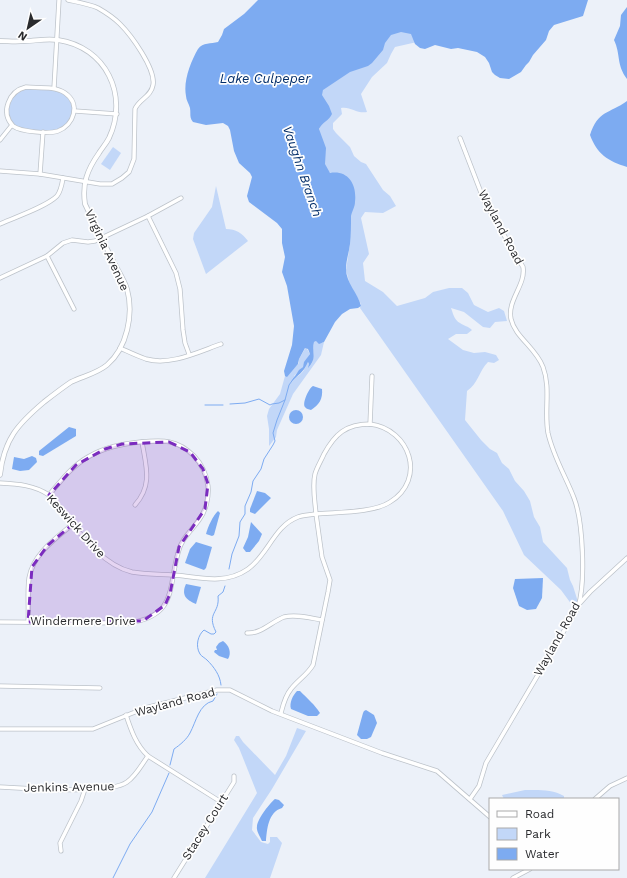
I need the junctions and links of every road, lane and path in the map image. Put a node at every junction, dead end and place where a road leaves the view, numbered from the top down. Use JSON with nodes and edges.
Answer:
{"nodes":[{"id":1,"x":59,"y":0,"type":"edge"},
{"id":2,"x":68,"y":0,"type":"edge"},
{"id":3,"x":56,"y":39,"type":"junction"},
{"id":4,"x":0,"y":41,"type":"edge"},
{"id":5,"x":54,"y":88,"type":"junction"},
{"id":6,"x":75,"y":111,"type":"junction"},
{"id":7,"x":116,"y":114,"type":"junction"},
{"id":8,"x":12,"y":125,"type":"junction"},
{"id":9,"x":43,"y":132,"type":"junction"},
{"id":10,"x":460,"y":138,"type":"dead end"},
{"id":11,"x":0,"y":140,"type":"edge"},
{"id":12,"x":0,"y":171,"type":"edge"},
{"id":13,"x":40,"y":174,"type":"junction"},
{"id":14,"x":63,"y":178,"type":"junction"},
{"id":15,"x":85,"y":181,"type":"junction"},
{"id":16,"x":181,"y":198,"type":"dead end"},
{"id":17,"x":148,"y":216,"type":"junction"},
{"id":18,"x":1,"y":223,"type":"edge"},
{"id":19,"x":101,"y":237,"type":"junction"},
{"id":20,"x":46,"y":256,"type":"junction"},
{"id":21,"x":0,"y":278,"type":"edge"},
{"id":22,"x":74,"y":309,"type":"dead end"},
{"id":23,"x":221,"y":344,"type":"dead end"},
{"id":24,"x":120,"y":348,"type":"junction"},
{"id":25,"x":189,"y":354,"type":"junction"},
{"id":26,"x":372,"y":376,"type":"dead end"},
{"id":27,"x":370,"y":424,"type":"junction"},
{"id":28,"x":142,"y":442,"type":"junction"},
{"id":29,"x":0,"y":475,"type":"edge"},
{"id":30,"x":0,"y":483,"type":"edge"},
{"id":31,"x":50,"y":495,"type":"junction"},
{"id":32,"x":135,"y":504,"type":"dead end"},
{"id":33,"x":316,"y":514,"type":"junction"},
{"id":34,"x":73,"y":524,"type":"junction"},
{"id":35,"x":627,"y":558,"type":"edge"},
{"id":36,"x":174,"y":574,"type":"junction"},
{"id":37,"x":578,"y":606,"type":"junction"},
{"id":38,"x":322,"y":620,"type":"junction"},
{"id":39,"x":0,"y":622,"type":"edge"},
{"id":40,"x":28,"y":622,"type":"junction"},
{"id":41,"x":247,"y":633,"type":"dead end"},
{"id":42,"x":0,"y":686,"type":"edge"},
{"id":43,"x":100,"y":688,"type":"dead end"},
{"id":44,"x":281,"y":713,"type":"junction"},
{"id":45,"x":126,"y":715,"type":"junction"},
{"id":46,"x":0,"y":729,"type":"edge"},
{"id":47,"x":148,"y":756,"type":"junction"},
{"id":48,"x":234,"y":776,"type":"dead end"},
{"id":49,"x":627,"y":778,"type":"edge"},
{"id":50,"x":0,"y":788,"type":"edge"},
{"id":51,"x":85,"y":789,"type":"junction"},
{"id":52,"x":596,"y":798,"type":"edge"},
{"id":53,"x":470,"y":799,"type":"junction"},
{"id":54,"x":221,"y":802,"type":"junction"},
{"id":55,"x":489,"y":816,"type":"edge"},
{"id":56,"x":61,"y":851,"type":"dead end"},
{"id":57,"x":523,"y":870,"type":"edge"},
{"id":58,"x":174,"y":878,"type":"edge"},
{"id":59,"x":513,"y":878,"type":"edge"}],
"edges":[{"from":1,"to":3,"type":"street"},
{"from":2,"to":15,"type":"street"},
{"from":3,"to":4,"type":"street","name":"Virginia Avenue"},
{"from":3,"to":5,"type":"street"},
{"from":3,"to":7,"type":"street","name":"Virginia Avenue"},
{"from":5,"to":6,"type":"street"},
{"from":5,"to":8,"type":"street"},
{"from":6,"to":7,"type":"street"},
{"from":6,"to":9,"type":"street"},
{"from":7,"to":15,"type":"street","name":"Virginia Avenue"},
{"from":8,"to":9,"type":"street"},
{"from":8,"to":11,"type":"street"},
{"from":9,"to":13,"type":"street"},
{"from":10,"to":37,"type":"street","name":"Wayland Road"},
{"from":12,"to":13,"type":"street"},
{"from":13,"to":14,"type":"street"},
{"from":14,"to":15,"type":"street"},
{"from":14,"to":18,"type":"street"},
{"from":15,"to":19,"type":"street","name":"Virginia Avenue"},
{"from":16,"to":17,"type":"street"},
{"from":17,"to":19,"type":"street"},
{"from":17,"to":25,"type":"street"},
{"from":19,"to":20,"type":"street"},
{"from":19,"to":24,"type":"street","name":"Virginia Avenue"},
{"from":20,"to":21,"type":"street"},
{"from":20,"to":22,"type":"street"},
{"from":23,"to":25,"type":"street"},
{"from":24,"to":25,"type":"street"},
{"from":24,"to":29,"type":"street","name":"Virginia Avenue"},
{"from":26,"to":27,"type":"street"},
{"from":27,"to":33,"type":"street"},
{"from":27,"to":33,"type":"street"},
{"from":28,"to":31,"type":"street","name":"Windermere Drive"},
{"from":28,"to":32,"type":"street"},
{"from":28,"to":36,"type":"street","name":"Windermere Drive"},
{"from":30,"to":31,"type":"street","name":"Keswick Drive"},
{"from":31,"to":34,"type":"street","name":"Keswick Drive"},
{"from":33,"to":36,"type":"street","name":"Keswick Drive"},
{"from":33,"to":38,"type":"street"},
{"from":34,"to":36,"type":"street","name":"Keswick Drive"},
{"from":34,"to":40,"type":"street"},
{"from":35,"to":37,"type":"street"},
{"from":36,"to":40,"type":"street","name":"Windermere Drive"},
{"from":37,"to":53,"type":"street","name":"Wayland Road"},
{"from":38,"to":41,"type":"street"},
{"from":38,"to":44,"type":"street"},
{"from":39,"to":40,"type":"street","name":"Windermere Drive"},
{"from":42,"to":43,"type":"street"},
{"from":44,"to":45,"type":"street","name":"Wayland Road"},
{"from":44,"to":53,"type":"street","name":"Wayland Road"},
{"from":45,"to":46,"type":"street","name":"Wayland Road"},
{"from":45,"to":47,"type":"street"},
{"from":47,"to":51,"type":"street","name":"Jenkins Avenue"},
{"from":47,"to":54,"type":"street"},
{"from":48,"to":54,"type":"street","name":"Stacey Court"},
{"from":49,"to":52,"type":"street"},
{"from":50,"to":51,"type":"street","name":"Jenkins Avenue"},
{"from":51,"to":56,"type":"street"},
{"from":53,"to":55,"type":"street","name":"Wayland Road"},
{"from":54,"to":58,"type":"street","name":"Stacey Court"},
{"from":57,"to":59,"type":"street"}]}
